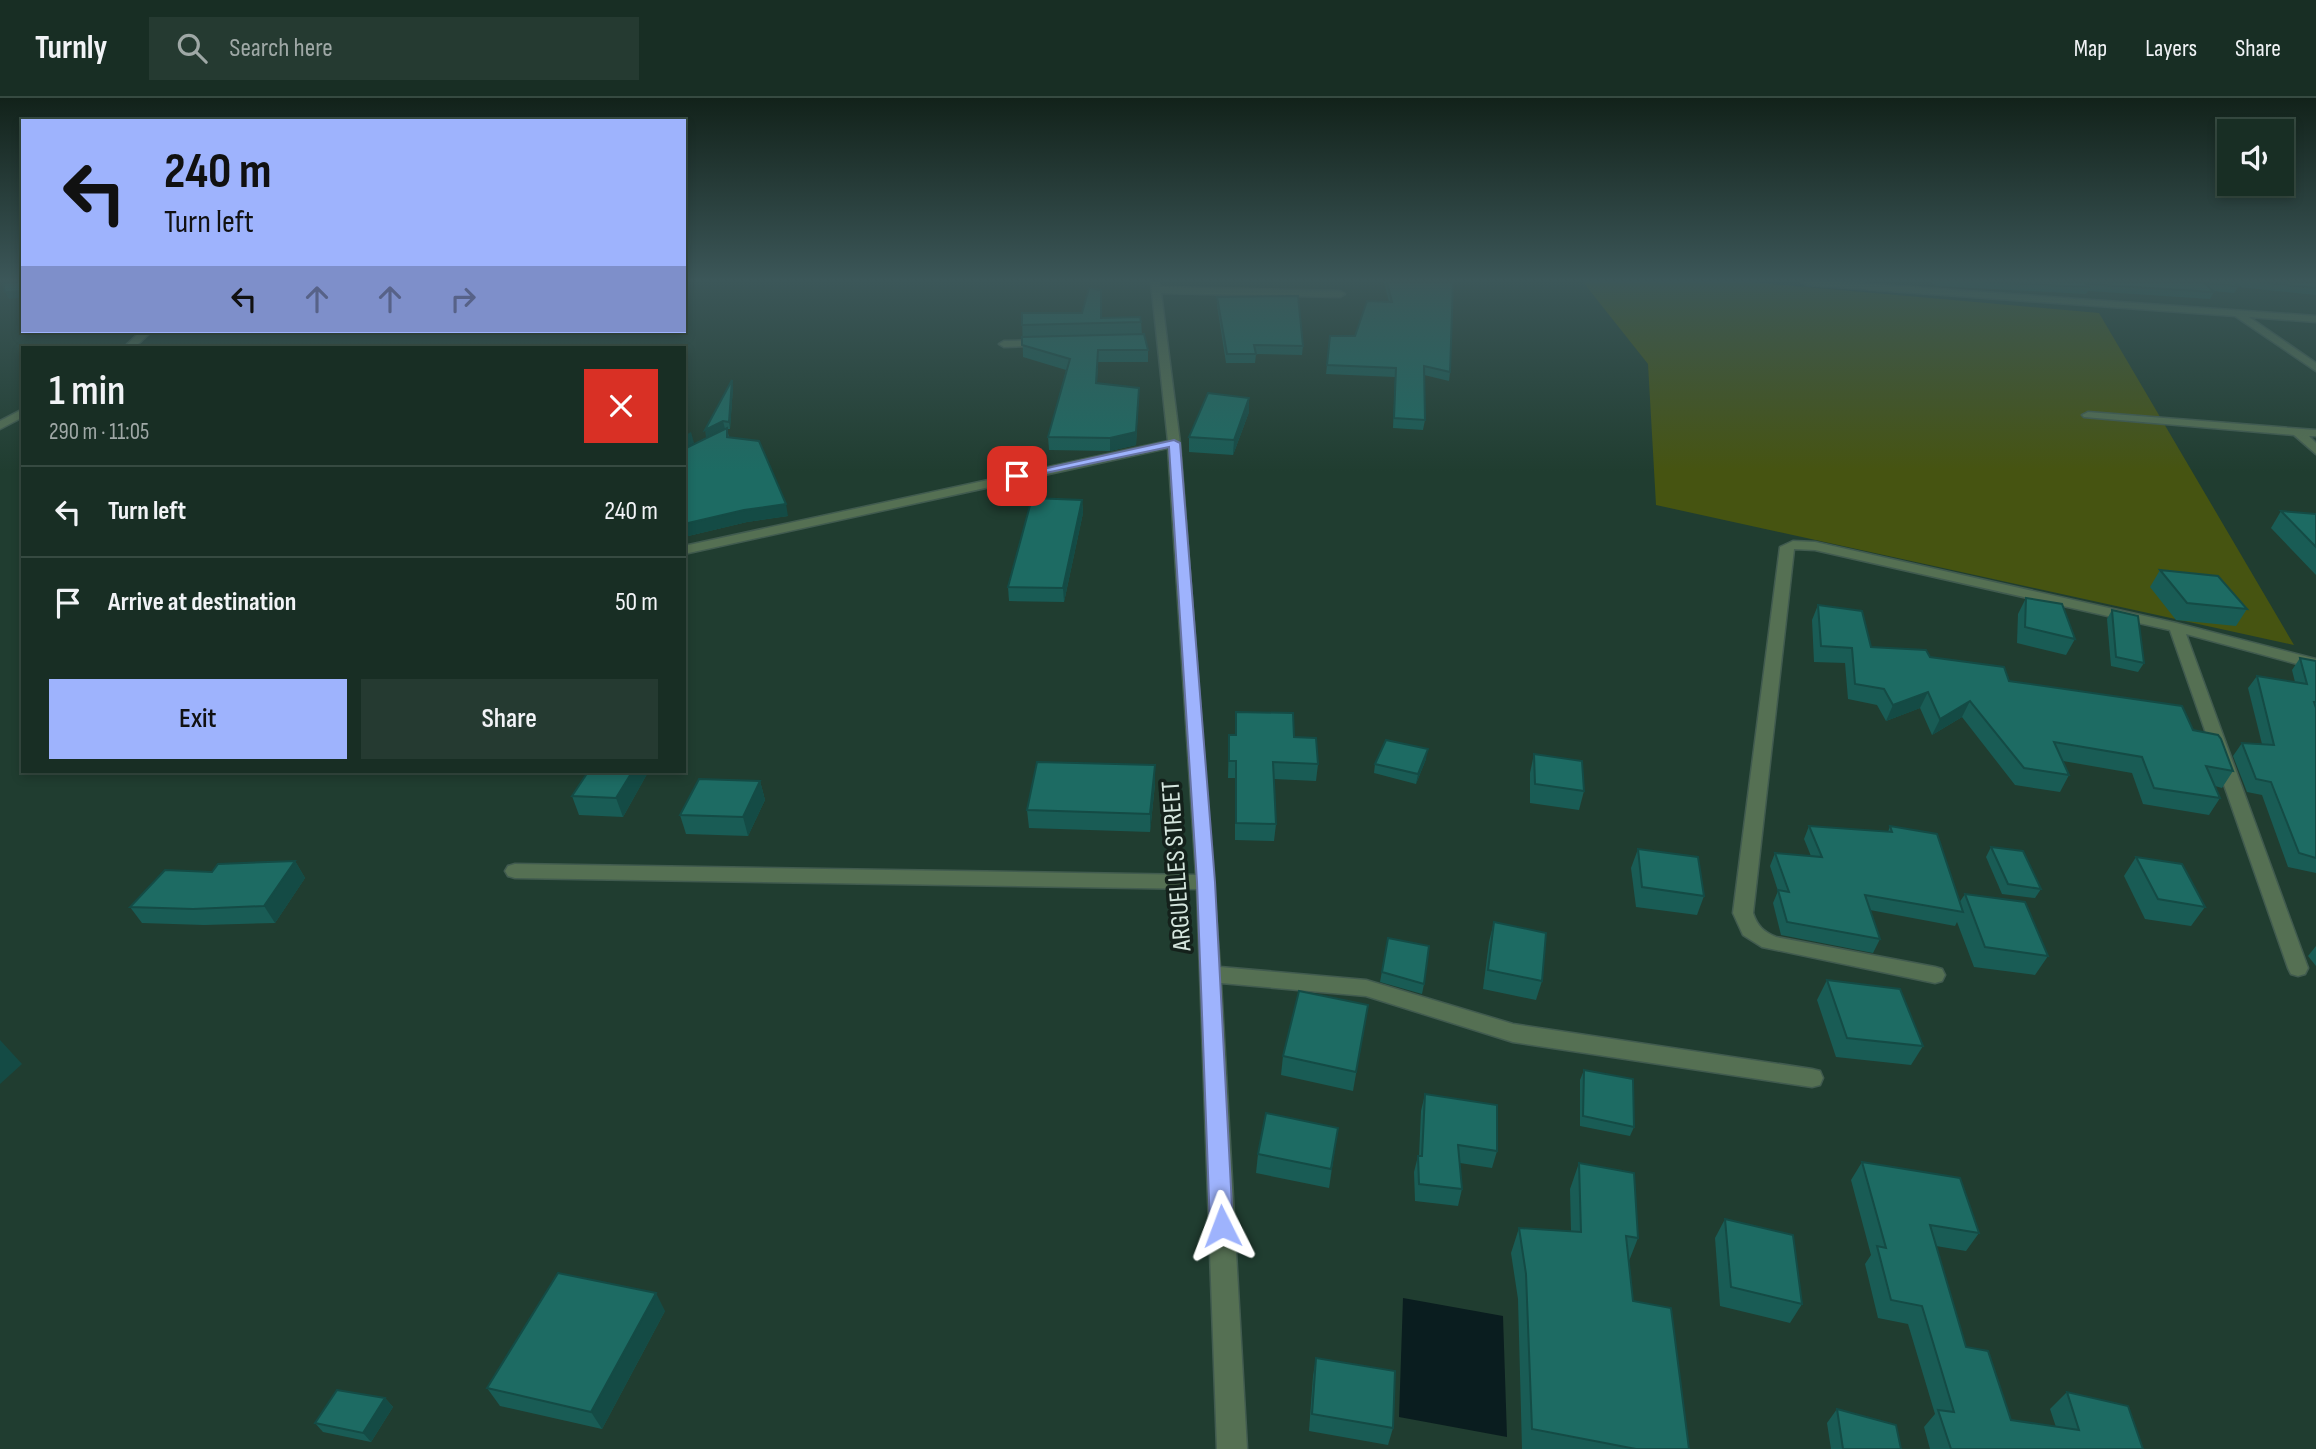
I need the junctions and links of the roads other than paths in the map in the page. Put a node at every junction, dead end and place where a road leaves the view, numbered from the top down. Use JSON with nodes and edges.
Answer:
{"nodes":[{"id":1,"x":1156,"y":345,"type":"edge"},
{"id":2,"x":2283,"y":345,"type":"edge"},
{"id":3,"x":2316,"y":368,"type":"edge"},
{"id":4,"x":21,"y":413,"type":"edge"},
{"id":5,"x":2088,"y":415,"type":"dead end"},
{"id":6,"x":0,"y":426,"type":"edge"},
{"id":7,"x":2297,"y":431,"type":"junction"},
{"id":8,"x":2316,"y":433,"type":"edge"},
{"id":9,"x":1174,"y":443,"type":"junction"},
{"id":10,"x":2316,"y":450,"type":"edge"},
{"id":11,"x":686,"y":550,"type":"edge"},
{"id":12,"x":2176,"y":627,"type":"junction"},
{"id":13,"x":2316,"y":664,"type":"edge"},
{"id":14,"x":515,"y":871,"type":"dead end"},
{"id":15,"x":1206,"y":882,"type":"junction"},
{"id":16,"x":2298,"y":968,"type":"dead end"},
{"id":17,"x":1210,"y":974,"type":"junction"},
{"id":18,"x":1935,"y":975,"type":"dead end"},
{"id":19,"x":1812,"y":1078,"type":"dead end"},
{"id":20,"x":1232,"y":1449,"type":"edge"}],
"edges":[{"from":1,"to":9,"type":"street","name":"ARGUELLES STREET"},
{"from":2,"to":3,"type":"street"},
{"from":4,"to":6,"type":"street"},
{"from":5,"to":7,"type":"street"},
{"from":7,"to":8,"type":"street"},
{"from":7,"to":10,"type":"street"},
{"from":9,"to":11,"type":"street"},
{"from":9,"to":15,"type":"street","name":"ARGUELLES STREET"},
{"from":12,"to":13,"type":"street"},
{"from":12,"to":16,"type":"street"},
{"from":12,"to":18,"type":"street"},
{"from":14,"to":15,"type":"street"},
{"from":15,"to":17,"type":"street","name":"ARGUELLES STREET"},
{"from":17,"to":19,"type":"street"},
{"from":17,"to":20,"type":"street","name":"ARGUELLES STREET"}]}
